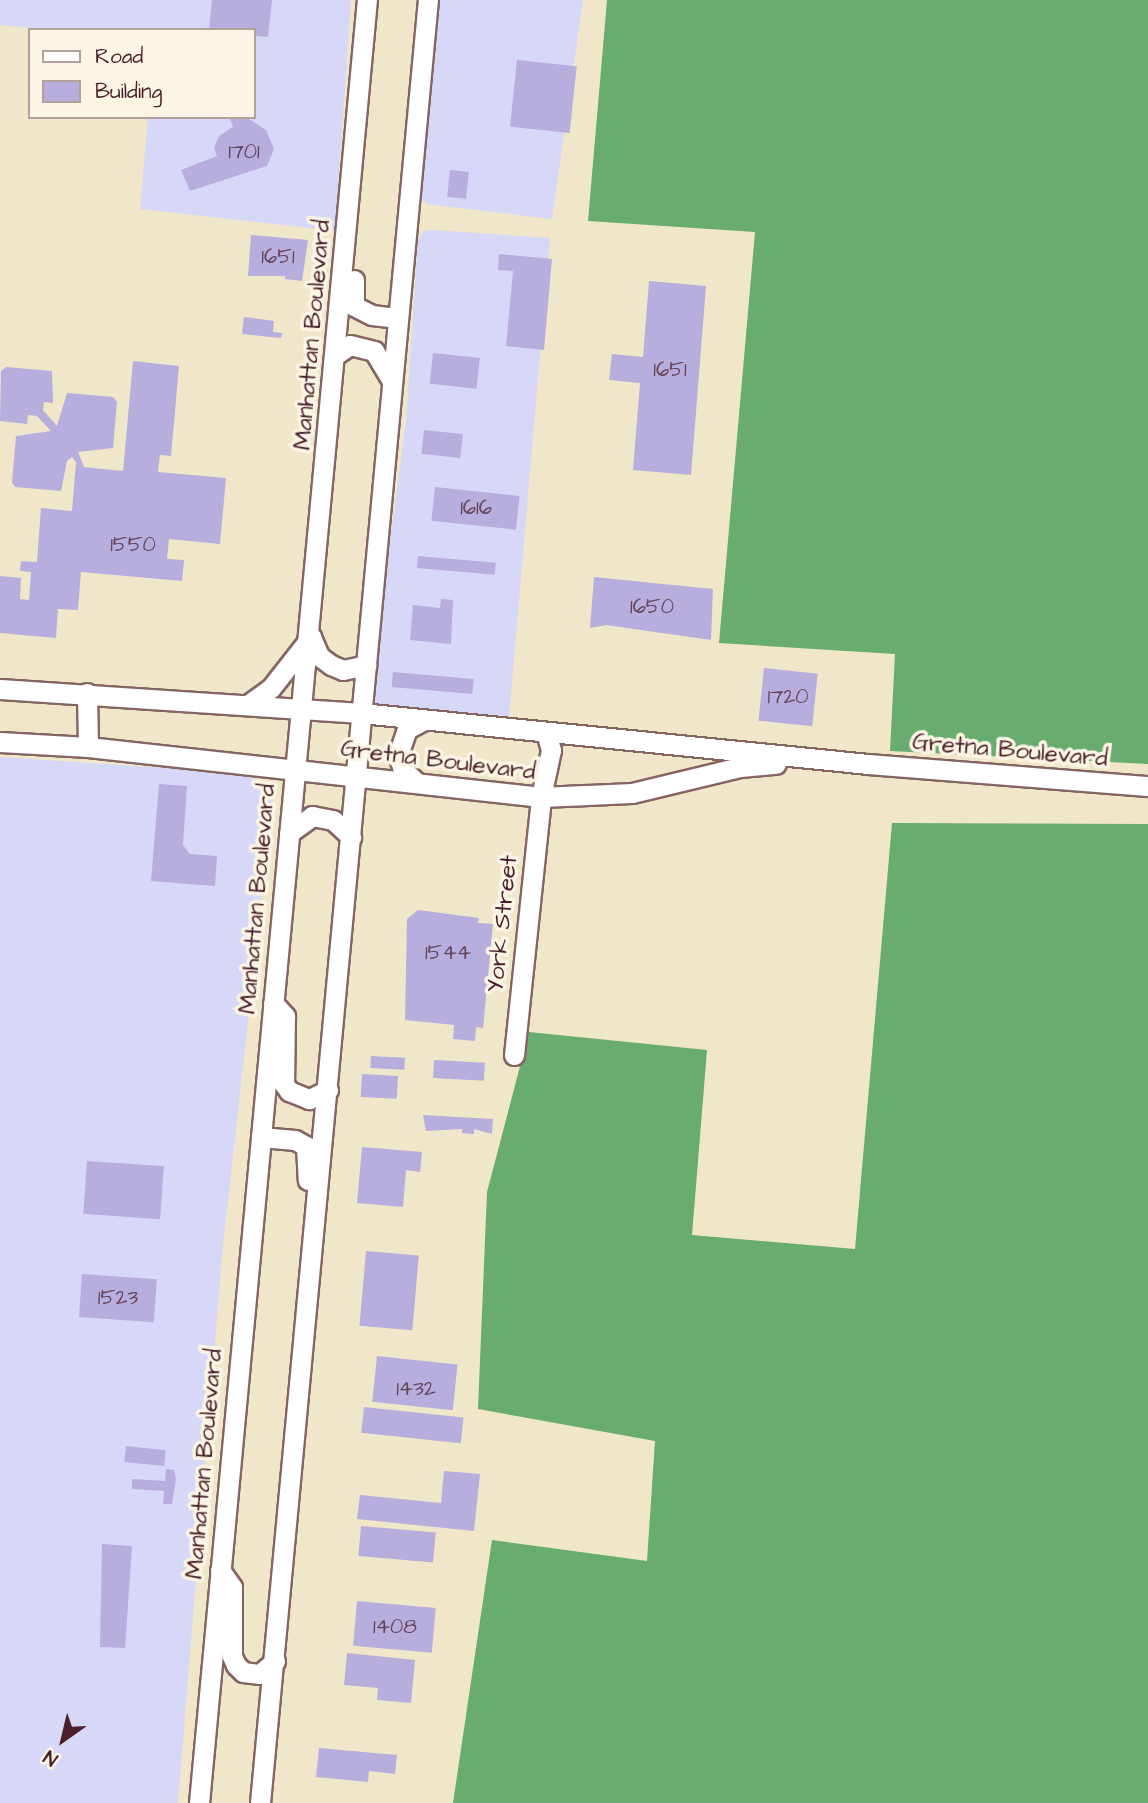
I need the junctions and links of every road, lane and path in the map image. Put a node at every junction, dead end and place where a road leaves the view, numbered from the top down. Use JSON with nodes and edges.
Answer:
{"nodes":[{"id":1,"x":367,"y":0,"type":"edge"},
{"id":2,"x":428,"y":0,"type":"edge"},
{"id":3,"x":347,"y":225,"type":"junction"},
{"id":4,"x":398,"y":318,"type":"junction"},
{"id":5,"x":334,"y":356,"type":"junction"},
{"id":6,"x":392,"y":381,"type":"junction"},
{"id":7,"x":311,"y":637,"type":"junction"},
{"id":8,"x":366,"y":665,"type":"junction"},
{"id":9,"x":0,"y":689,"type":"edge"},
{"id":10,"x":87,"y":693,"type":"junction"},
{"id":11,"x":250,"y":704,"type":"junction"},
{"id":12,"x":302,"y":708,"type":"junction"},
{"id":13,"x":361,"y":713,"type":"junction"},
{"id":14,"x":422,"y":720,"type":"junction"},
{"id":15,"x":546,"y":733,"type":"junction"},
{"id":16,"x":0,"y":742,"type":"edge"},
{"id":17,"x":88,"y":747,"type":"junction"},
{"id":18,"x":868,"y":764,"type":"junction"},
{"id":19,"x":295,"y":769,"type":"junction"},
{"id":20,"x":356,"y":776,"type":"junction"},
{"id":21,"x":416,"y":782,"type":"junction"},
{"id":22,"x":1148,"y":786,"type":"edge"},
{"id":23,"x":541,"y":797,"type":"junction"},
{"id":24,"x":289,"y":833,"type":"junction"},
{"id":25,"x":351,"y":837,"type":"junction"},
{"id":26,"x":273,"y":1003,"type":"junction"},
{"id":27,"x":513,"y":1055,"type":"dead end"},
{"id":28,"x":328,"y":1090,"type":"junction"},
{"id":29,"x":261,"y":1137,"type":"junction"},
{"id":30,"x":312,"y":1259,"type":"junction"},
{"id":31,"x":220,"y":1570,"type":"junction"},
{"id":32,"x":275,"y":1661,"type":"junction"},
{"id":33,"x":199,"y":1803,"type":"edge"},
{"id":34,"x":260,"y":1803,"type":"edge"}],
"edges":[{"from":1,"to":3,"type":"street","name":"Manhattan Boulevard"},
{"from":2,"to":4,"type":"street"},
{"from":3,"to":4,"type":"street"},
{"from":3,"to":5,"type":"street","name":"Manhattan Boulevard"},
{"from":4,"to":6,"type":"street"},
{"from":5,"to":6,"type":"street"},
{"from":5,"to":7,"type":"street","name":"Manhattan Boulevard"},
{"from":6,"to":8,"type":"street"},
{"from":7,"to":8,"type":"street"},
{"from":7,"to":11,"type":"street"},
{"from":7,"to":12,"type":"street","name":"Manhattan Boulevard"},
{"from":8,"to":13,"type":"street"},
{"from":9,"to":10,"type":"street","name":"Gretna Boulevard"},
{"from":10,"to":11,"type":"street","name":"Gretna Boulevard"},
{"from":10,"to":17,"type":"street"},
{"from":11,"to":12,"type":"street","name":"Gretna Boulevard"},
{"from":12,"to":13,"type":"street","name":"Gretna Boulevard"},
{"from":12,"to":19,"type":"street","name":"Manhattan Boulevard"},
{"from":13,"to":14,"type":"street","name":"Gretna Boulevard"},
{"from":13,"to":20,"type":"street"},
{"from":14,"to":15,"type":"street","name":"Gretna Boulevard"},
{"from":14,"to":21,"type":"street"},
{"from":15,"to":18,"type":"street","name":"Gretna Boulevard"},
{"from":15,"to":23,"type":"street","name":"York Street"},
{"from":16,"to":17,"type":"street","name":"Gretna Boulevard"},
{"from":17,"to":19,"type":"street","name":"Gretna Boulevard"},
{"from":18,"to":22,"type":"street","name":"Gretna Boulevard"},
{"from":18,"to":23,"type":"street","name":"Gretna Boulevard"},
{"from":19,"to":20,"type":"street","name":"Gretna Boulevard"},
{"from":19,"to":24,"type":"street","name":"Manhattan Boulevard"},
{"from":20,"to":21,"type":"street","name":"Gretna Boulevard"},
{"from":20,"to":25,"type":"street"},
{"from":21,"to":23,"type":"street","name":"Gretna Boulevard"},
{"from":23,"to":27,"type":"street","name":"York Street"},
{"from":24,"to":25,"type":"street"},
{"from":24,"to":26,"type":"street","name":"Manhattan Boulevard"},
{"from":25,"to":28,"type":"street"},
{"from":26,"to":28,"type":"street"},
{"from":26,"to":29,"type":"street","name":"Manhattan Boulevard"},
{"from":28,"to":30,"type":"street"},
{"from":29,"to":30,"type":"street"},
{"from":29,"to":31,"type":"street","name":"Manhattan Boulevard"},
{"from":30,"to":32,"type":"street"},
{"from":31,"to":32,"type":"street"},
{"from":31,"to":33,"type":"street","name":"Manhattan Boulevard"},
{"from":32,"to":34,"type":"street"}]}
